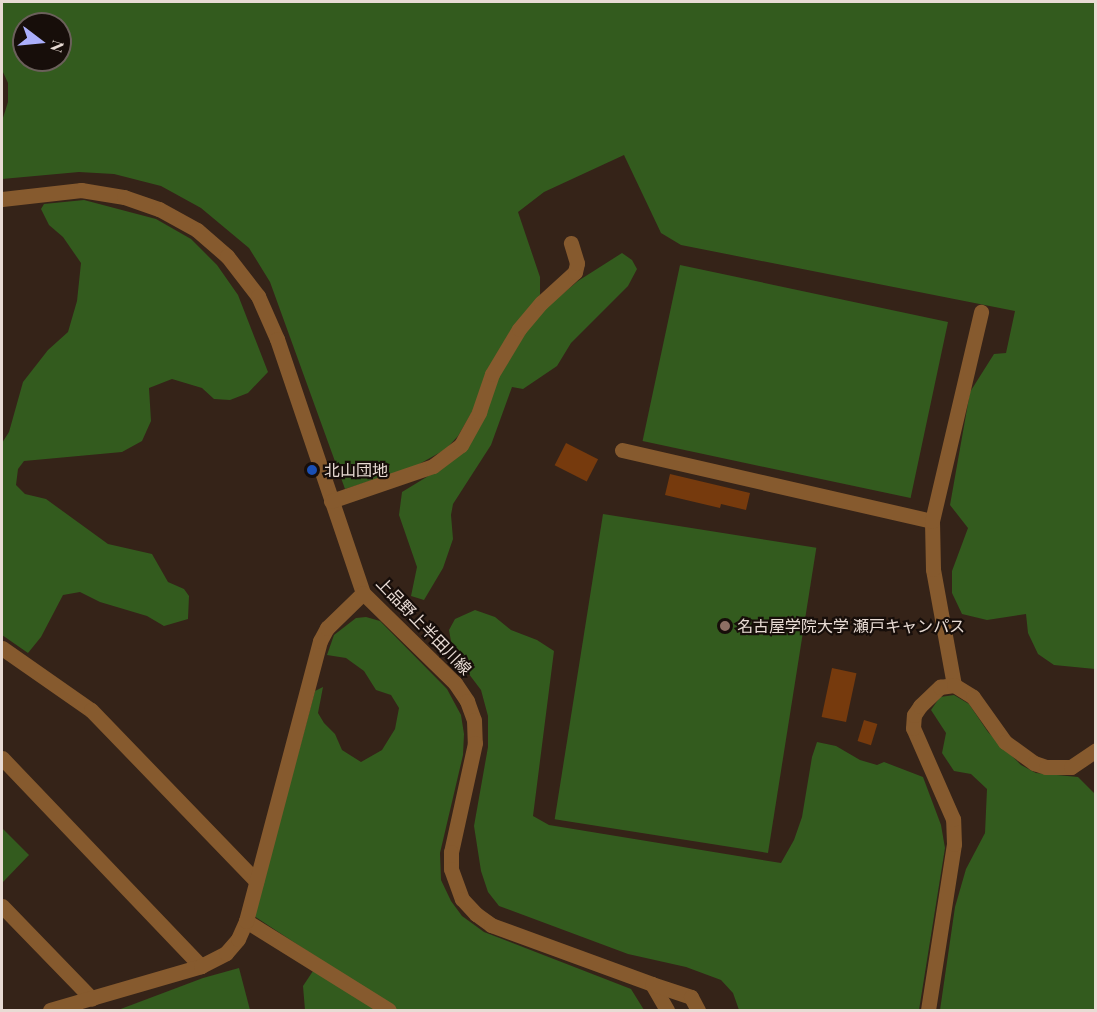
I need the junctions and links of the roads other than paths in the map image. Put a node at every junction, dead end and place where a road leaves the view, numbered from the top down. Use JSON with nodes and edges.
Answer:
{"nodes":[{"id":1,"x":2,"y":198,"type":"edge"},
{"id":2,"x":571,"y":243,"type":"dead end"},
{"id":3,"x":981,"y":312,"type":"dead end"},
{"id":4,"x":622,"y":450,"type":"dead end"},
{"id":5,"x":331,"y":501,"type":"junction"},
{"id":6,"x":932,"y":521,"type":"junction"},
{"id":7,"x":363,"y":593,"type":"junction"},
{"id":8,"x":2,"y":648,"type":"edge"},
{"id":9,"x":954,"y":685,"type":"junction"},
{"id":10,"x":1095,"y":750,"type":"edge"},
{"id":11,"x":2,"y":758,"type":"edge"},
{"id":12,"x":256,"y":881,"type":"junction"},
{"id":13,"x":2,"y":906,"type":"edge"},
{"id":14,"x":246,"y":921,"type":"junction"},
{"id":15,"x":201,"y":966,"type":"junction"},
{"id":16,"x":652,"y":984,"type":"junction"},
{"id":17,"x":92,"y":999,"type":"junction"},
{"id":18,"x":50,"y":1011,"type":"edge"},
{"id":19,"x":389,"y":1011,"type":"edge"},
{"id":20,"x":667,"y":1011,"type":"edge"},
{"id":21,"x":698,"y":1011,"type":"edge"},
{"id":22,"x":928,"y":1011,"type":"edge"}],
"edges":[{"from":1,"to":5,"type":"street","name":"上品野上半田川線"},
{"from":2,"to":5,"type":"street"},
{"from":3,"to":6,"type":"street"},
{"from":4,"to":6,"type":"street"},
{"from":5,"to":7,"type":"street","name":"上品野上半田川線"},
{"from":6,"to":9,"type":"street"},
{"from":7,"to":12,"type":"street"},
{"from":7,"to":16,"type":"street","name":"上品野上半田川線"},
{"from":8,"to":12,"type":"street"},
{"from":9,"to":10,"type":"street"},
{"from":9,"to":22,"type":"street"},
{"from":11,"to":15,"type":"street"},
{"from":12,"to":14,"type":"street"},
{"from":13,"to":17,"type":"street"},
{"from":14,"to":15,"type":"street"},
{"from":14,"to":19,"type":"street"},
{"from":15,"to":17,"type":"street"},
{"from":16,"to":20,"type":"street"},
{"from":16,"to":21,"type":"street","name":"上品野上半田川線"},
{"from":17,"to":18,"type":"street"}]}
